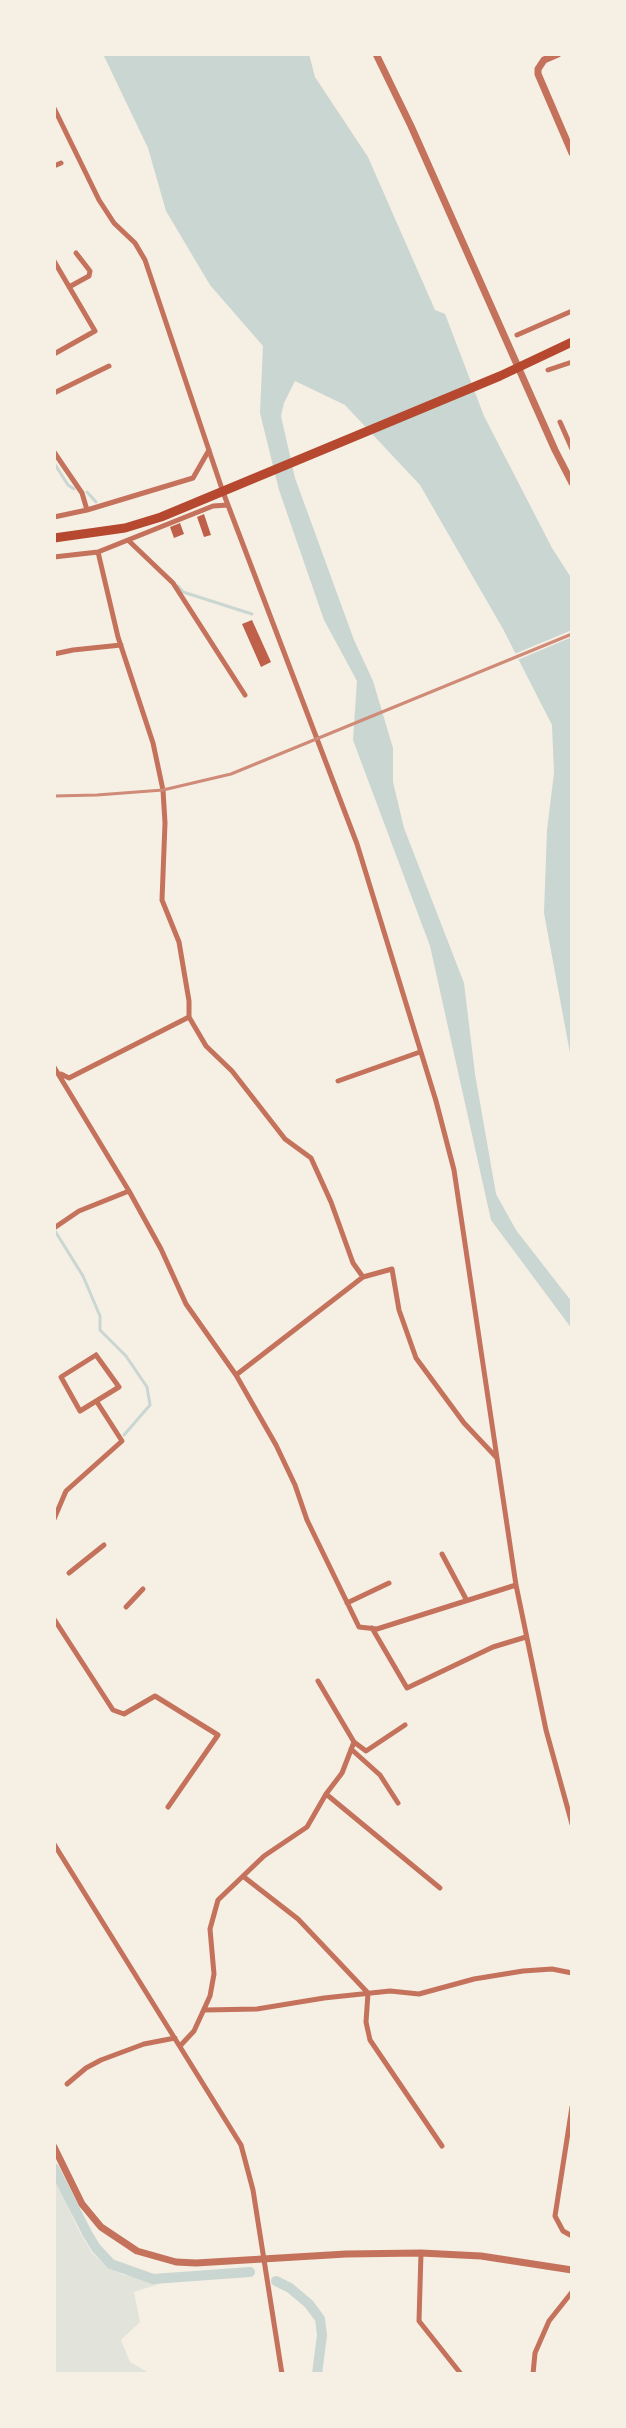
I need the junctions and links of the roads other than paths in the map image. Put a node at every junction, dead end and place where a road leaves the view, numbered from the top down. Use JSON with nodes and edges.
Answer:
{"nodes":[{"id":1,"x":376,"y":54,"type":"edge"},
{"id":2,"x":558,"y":54,"type":"edge"},
{"id":3,"x":54,"y":108,"type":"edge"},
{"id":4,"x":572,"y":153,"type":"edge"},
{"id":5,"x":61,"y":163,"type":"dead end"},
{"id":6,"x":54,"y":166,"type":"edge"},
{"id":7,"x":76,"y":253,"type":"dead end"},
{"id":8,"x":54,"y":261,"type":"edge"},
{"id":9,"x":69,"y":287,"type":"junction"},
{"id":10,"x":572,"y":311,"type":"edge"},
{"id":11,"x":517,"y":335,"type":"dead end"},
{"id":12,"x":572,"y":342,"type":"edge"},
{"id":13,"x":54,"y":354,"type":"edge"},
{"id":14,"x":572,"y":362,"type":"edge"},
{"id":15,"x":109,"y":366,"type":"dead end"},
{"id":16,"x":519,"y":367,"type":"junction"},
{"id":17,"x":548,"y":370,"type":"dead end"},
{"id":18,"x":54,"y":393,"type":"edge"},
{"id":19,"x":560,"y":422,"type":"dead end"},
{"id":20,"x":209,"y":449,"type":"junction"},
{"id":21,"x":572,"y":449,"type":"edge"},
{"id":22,"x":54,"y":452,"type":"edge"},
{"id":23,"x":572,"y":483,"type":"edge"},
{"id":24,"x":226,"y":490,"type":"junction"},
{"id":25,"x":228,"y":505,"type":"junction"},
{"id":26,"x":87,"y":510,"type":"junction"},
{"id":27,"x":54,"y":517,"type":"edge"},
{"id":28,"x":54,"y":538,"type":"edge"},
{"id":29,"x":129,"y":541,"type":"junction"},
{"id":30,"x":98,"y":552,"type":"junction"},
{"id":31,"x":54,"y":557,"type":"edge"},
{"id":32,"x":121,"y":645,"type":"junction"},
{"id":33,"x":54,"y":654,"type":"edge"},
{"id":34,"x":245,"y":695,"type":"dead end"},
{"id":35,"x":189,"y":1017,"type":"junction"},
{"id":36,"x":420,"y":1052,"type":"junction"},
{"id":37,"x":55,"y":1070,"type":"edge"},
{"id":38,"x":338,"y":1081,"type":"dead end"},
{"id":39,"x":129,"y":1191,"type":"junction"},
{"id":40,"x":54,"y":1228,"type":"edge"},
{"id":41,"x":363,"y":1277,"type":"junction"},
{"id":42,"x":236,"y":1375,"type":"junction"},
{"id":43,"x":97,"y":1402,"type":"junction"},
{"id":44,"x":498,"y":1459,"type":"junction"},
{"id":45,"x":54,"y":1519,"type":"edge"},
{"id":46,"x":104,"y":1545,"type":"dead end"},
{"id":47,"x":442,"y":1554,"type":"dead end"},
{"id":48,"x":69,"y":1573,"type":"dead end"},
{"id":49,"x":389,"y":1583,"type":"dead end"},
{"id":50,"x":516,"y":1585,"type":"junction"},
{"id":51,"x":143,"y":1589,"type":"dead end"},
{"id":52,"x":466,"y":1599,"type":"junction"},
{"id":53,"x":346,"y":1603,"type":"junction"},
{"id":54,"x":126,"y":1607,"type":"dead end"},
{"id":55,"x":54,"y":1619,"type":"edge"},
{"id":56,"x":372,"y":1628,"type":"junction"},
{"id":57,"x":526,"y":1637,"type":"junction"},
{"id":58,"x":318,"y":1681,"type":"dead end"},
{"id":59,"x":405,"y":1725,"type":"dead end"},
{"id":60,"x":354,"y":1742,"type":"junction"},
{"id":61,"x":351,"y":1749,"type":"junction"},
{"id":62,"x":326,"y":1794,"type":"junction"},
{"id":63,"x":398,"y":1803,"type":"dead end"},
{"id":64,"x":168,"y":1807,"type":"dead end"},
{"id":65,"x":572,"y":1824,"type":"edge"},
{"id":66,"x":54,"y":1844,"type":"edge"},
{"id":67,"x":244,"y":1877,"type":"junction"},
{"id":68,"x":440,"y":1888,"type":"dead end"},
{"id":69,"x":572,"y":1973,"type":"edge"},
{"id":70,"x":368,"y":1993,"type":"junction"},
{"id":71,"x":204,"y":2010,"type":"junction"},
{"id":72,"x":175,"y":2038,"type":"junction"},
{"id":73,"x":180,"y":2046,"type":"junction"},
{"id":74,"x":67,"y":2084,"type":"dead end"},
{"id":75,"x":572,"y":2107,"type":"edge"},
{"id":76,"x":442,"y":2146,"type":"dead end"},
{"id":77,"x":54,"y":2147,"type":"edge"},
{"id":78,"x":572,"y":2236,"type":"edge"},
{"id":79,"x":421,"y":2253,"type":"junction"},
{"id":80,"x":265,"y":2259,"type":"junction"},
{"id":81,"x":572,"y":2270,"type":"edge"},
{"id":82,"x":572,"y":2292,"type":"edge"},
{"id":83,"x":282,"y":2374,"type":"edge"},
{"id":84,"x":461,"y":2374,"type":"edge"},
{"id":85,"x":533,"y":2374,"type":"edge"}],
"edges":[{"from":1,"to":16,"type":"street"},
{"from":2,"to":4,"type":"street"},
{"from":3,"to":20,"type":"street"},
{"from":5,"to":6,"type":"street"},
{"from":7,"to":9,"type":"street"},
{"from":8,"to":9,"type":"street"},
{"from":9,"to":13,"type":"street"},
{"from":10,"to":11,"type":"street"},
{"from":12,"to":16,"type":"main road"},
{"from":14,"to":17,"type":"street"},
{"from":15,"to":18,"type":"street"},
{"from":16,"to":23,"type":"street"},
{"from":16,"to":24,"type":"main road"},
{"from":19,"to":21,"type":"street"},
{"from":20,"to":24,"type":"street"},
{"from":20,"to":26,"type":"street"},
{"from":22,"to":26,"type":"street"},
{"from":24,"to":25,"type":"street"},
{"from":24,"to":28,"type":"main road"},
{"from":25,"to":29,"type":"street"},
{"from":25,"to":36,"type":"street"},
{"from":26,"to":27,"type":"street"},
{"from":29,"to":30,"type":"street"},
{"from":29,"to":34,"type":"street"},
{"from":30,"to":31,"type":"street"},
{"from":30,"to":32,"type":"street"},
{"from":32,"to":33,"type":"street"},
{"from":32,"to":35,"type":"street"},
{"from":35,"to":37,"type":"street"},
{"from":35,"to":41,"type":"street"},
{"from":36,"to":38,"type":"street"},
{"from":36,"to":44,"type":"street"},
{"from":37,"to":39,"type":"street"},
{"from":39,"to":40,"type":"street"},
{"from":39,"to":42,"type":"street"},
{"from":41,"to":42,"type":"street"},
{"from":41,"to":44,"type":"street"},
{"from":42,"to":53,"type":"street"},
{"from":43,"to":43,"type":"street"},
{"from":43,"to":45,"type":"street"},
{"from":44,"to":50,"type":"street"},
{"from":46,"to":48,"type":"street"},
{"from":47,"to":52,"type":"street"},
{"from":49,"to":53,"type":"street"},
{"from":50,"to":52,"type":"street"},
{"from":50,"to":57,"type":"street"},
{"from":51,"to":54,"type":"street"},
{"from":52,"to":56,"type":"street"},
{"from":53,"to":56,"type":"street"},
{"from":55,"to":64,"type":"street"},
{"from":56,"to":57,"type":"street"},
{"from":57,"to":65,"type":"street"},
{"from":58,"to":60,"type":"street"},
{"from":59,"to":60,"type":"street"},
{"from":60,"to":61,"type":"street"},
{"from":61,"to":62,"type":"street"},
{"from":61,"to":63,"type":"street"},
{"from":62,"to":67,"type":"street"},
{"from":62,"to":68,"type":"street"},
{"from":66,"to":72,"type":"street"},
{"from":67,"to":70,"type":"street"},
{"from":67,"to":71,"type":"street"},
{"from":69,"to":70,"type":"street"},
{"from":70,"to":71,"type":"street"},
{"from":70,"to":76,"type":"street"},
{"from":71,"to":73,"type":"street"},
{"from":72,"to":73,"type":"street"},
{"from":72,"to":74,"type":"street"},
{"from":73,"to":80,"type":"street"},
{"from":75,"to":78,"type":"street"},
{"from":77,"to":80,"type":"street"},
{"from":79,"to":80,"type":"street"},
{"from":79,"to":81,"type":"street"},
{"from":79,"to":84,"type":"street"},
{"from":80,"to":83,"type":"street"},
{"from":82,"to":85,"type":"street"}]}
